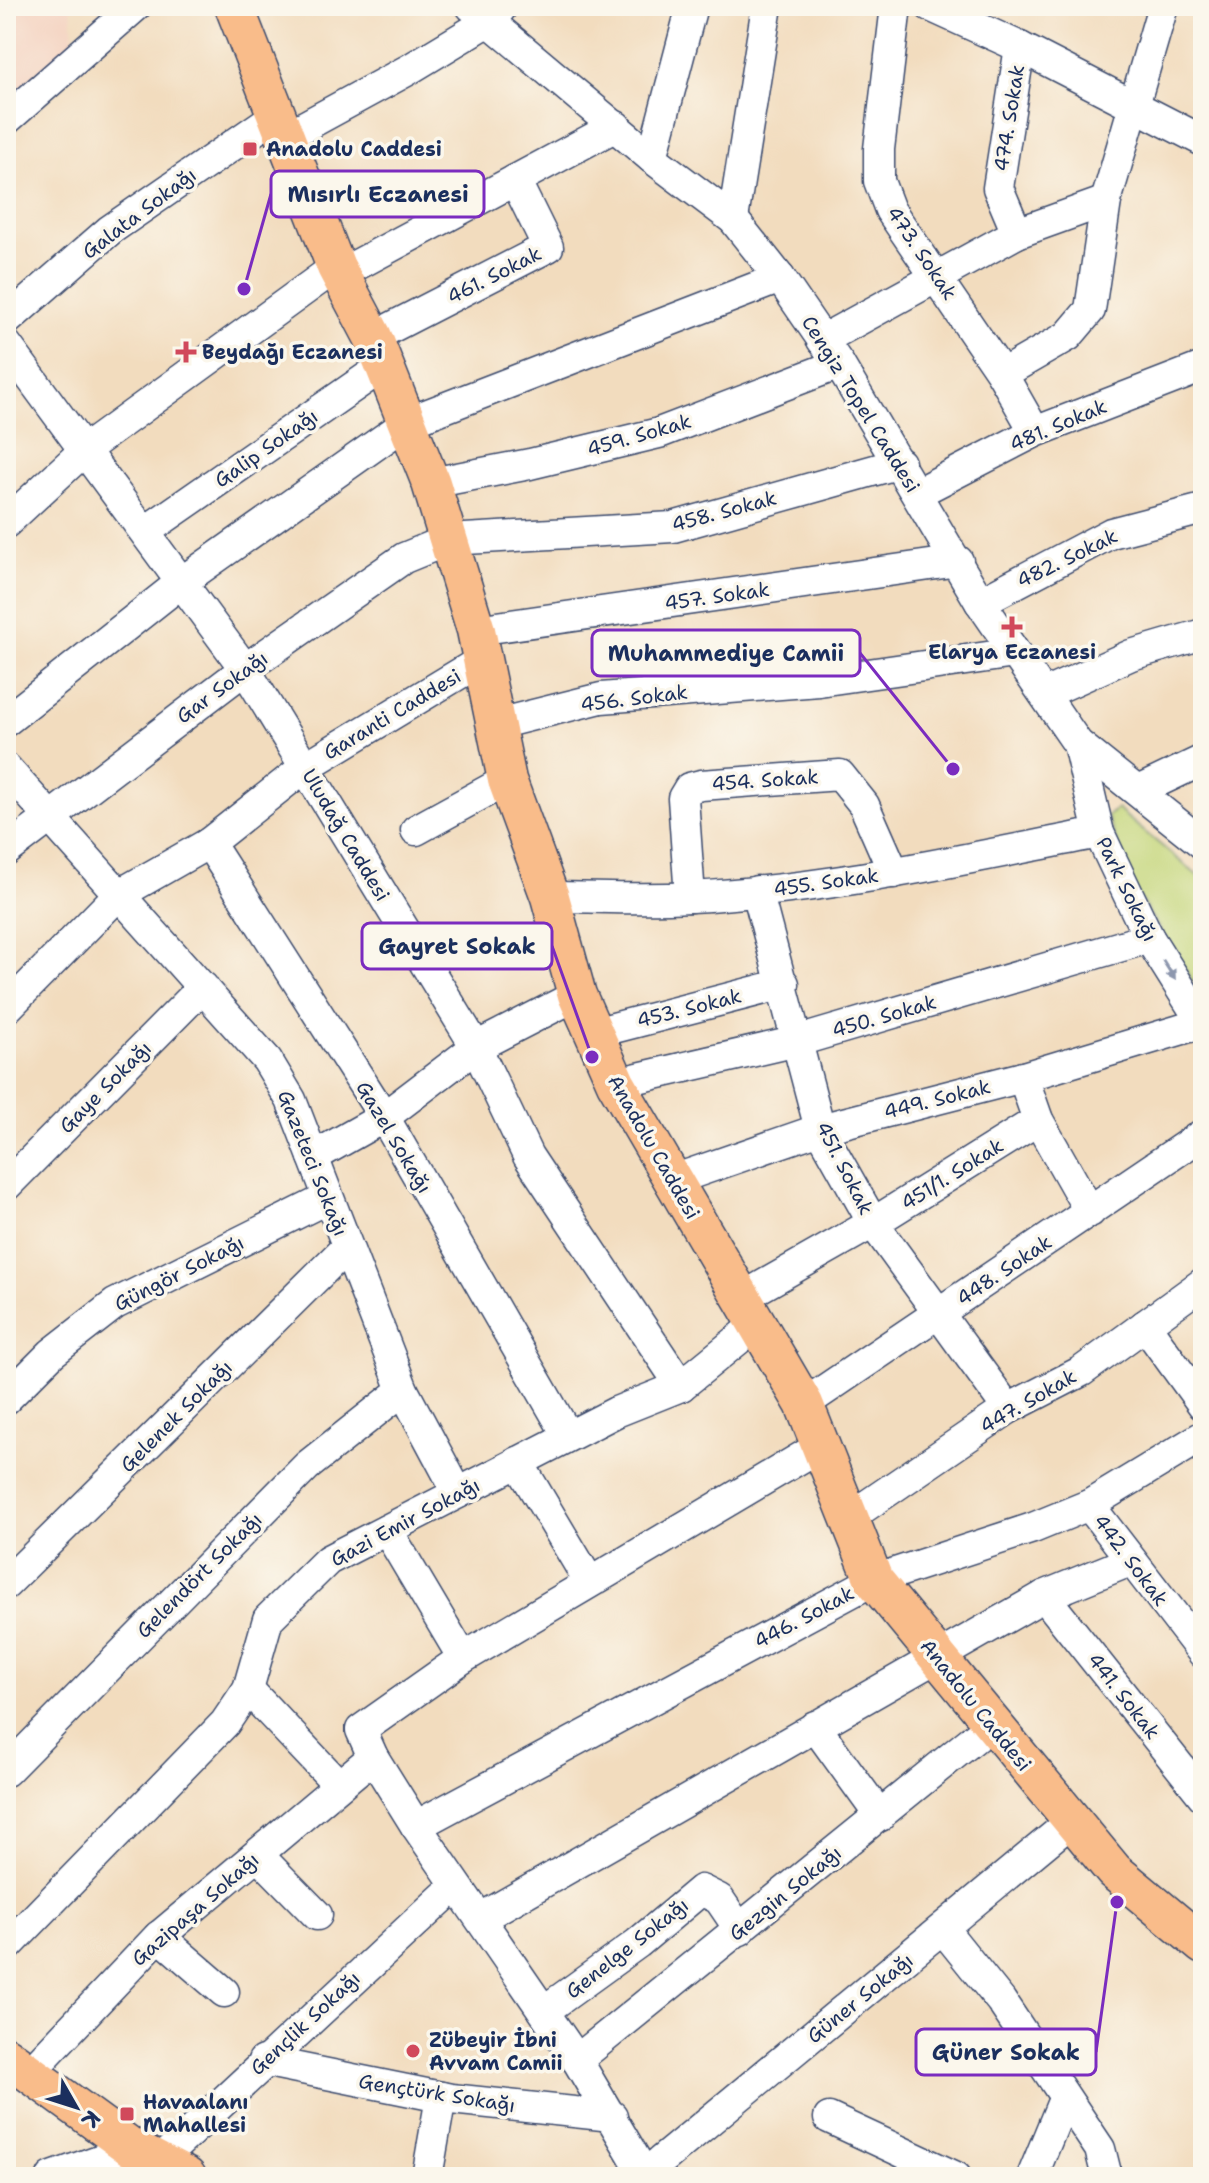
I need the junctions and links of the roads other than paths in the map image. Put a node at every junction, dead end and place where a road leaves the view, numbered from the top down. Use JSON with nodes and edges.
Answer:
{"nodes":[{"id":1,"x":136,"y":6,"type":"edge"},
{"id":2,"x":234,"y":6,"type":"edge"},
{"id":3,"x":691,"y":6,"type":"edge"},
{"id":4,"x":767,"y":6,"type":"edge"},
{"id":5,"x":896,"y":6,"type":"edge"},
{"id":6,"x":930,"y":6,"type":"edge"},
{"id":7,"x":1163,"y":6,"type":"edge"},
{"id":8,"x":488,"y":11,"type":"edge"},
{"id":9,"x":1020,"y":47,"type":"junction"},
{"id":10,"x":1135,"y":108,"type":"junction"},
{"id":11,"x":6,"y":120,"type":"edge"},
{"id":12,"x":282,"y":125,"type":"junction"},
{"id":13,"x":616,"y":126,"type":"junction"},
{"id":14,"x":1203,"y":141,"type":"edge"},
{"id":15,"x":652,"y":158,"type":"junction"},
{"id":16,"x":515,"y":180,"type":"junction"},
{"id":17,"x":1106,"y":201,"type":"junction"},
{"id":18,"x":733,"y":219,"type":"junction"},
{"id":19,"x":1017,"y":233,"type":"junction"},
{"id":20,"x":338,"y":271,"type":"junction"},
{"id":21,"x":780,"y":278,"type":"junction"},
{"id":22,"x":938,"y":278,"type":"junction"},
{"id":23,"x":6,"y":321,"type":"edge"},
{"id":24,"x":6,"y":344,"type":"edge"},
{"id":25,"x":379,"y":351,"type":"junction"},
{"id":26,"x":831,"y":352,"type":"junction"},
{"id":27,"x":1203,"y":367,"type":"edge"},
{"id":28,"x":1002,"y":374,"type":"junction"},
{"id":29,"x":408,"y":422,"type":"junction"},
{"id":30,"x":1035,"y":432,"type":"junction"},
{"id":31,"x":86,"y":450,"type":"junction"},
{"id":32,"x":900,"y":463,"type":"junction"},
{"id":33,"x":431,"y":483,"type":"junction"},
{"id":34,"x":917,"y":493,"type":"junction"},
{"id":35,"x":1203,"y":509,"type":"edge"},
{"id":36,"x":6,"y":523,"type":"edge"},
{"id":37,"x":146,"y":531,"type":"junction"},
{"id":38,"x":448,"y":540,"type":"junction"},
{"id":39,"x":958,"y":561,"type":"junction"},
{"id":40,"x":183,"y":581,"type":"junction"},
{"id":41,"x":980,"y":602,"type":"junction"},
{"id":42,"x":1203,"y":634,"type":"edge"},
{"id":43,"x":479,"y":645,"type":"junction"},
{"id":44,"x":1015,"y":653,"type":"junction"},
{"id":45,"x":245,"y":669,"type":"junction"},
{"id":46,"x":1044,"y":694,"type":"junction"},
{"id":47,"x":6,"y":721,"type":"edge"},
{"id":48,"x":493,"y":725,"type":"junction"},
{"id":49,"x":1078,"y":744,"type":"junction"},
{"id":50,"x":1203,"y":760,"type":"edge"},
{"id":51,"x":305,"y":767,"type":"junction"},
{"id":52,"x":6,"y":768,"type":"edge"},
{"id":53,"x":507,"y":780,"type":"junction"},
{"id":54,"x":1138,"y":791,"type":"junction"},
{"id":55,"x":49,"y":816,"type":"junction"},
{"id":56,"x":416,"y":830,"type":"dead end"},
{"id":57,"x":1099,"y":833,"type":"junction"},
{"id":58,"x":209,"y":843,"type":"junction"},
{"id":59,"x":1203,"y":844,"type":"edge"},
{"id":60,"x":6,"y":851,"type":"edge"},
{"id":61,"x":894,"y":873,"type":"junction"},
{"id":62,"x":757,"y":891,"type":"junction"},
{"id":63,"x":118,"y":895,"type":"junction"},
{"id":64,"x":550,"y":897,"type":"junction"},
{"id":65,"x":690,"y":897,"type":"junction"},
{"id":66,"x":1149,"y":938,"type":"junction"},
{"id":67,"x":784,"y":984,"type":"junction"},
{"id":68,"x":203,"y":987,"type":"junction"},
{"id":69,"x":577,"y":995,"type":"junction"},
{"id":70,"x":6,"y":1009,"type":"edge"},
{"id":71,"x":1203,"y":1023,"type":"edge"},
{"id":72,"x":594,"y":1033,"type":"junction"},
{"id":73,"x":798,"y":1041,"type":"junction"},
{"id":74,"x":476,"y":1047,"type":"junction"},
{"id":75,"x":1023,"y":1077,"type":"junction"},
{"id":76,"x":616,"y":1083,"type":"junction"},
{"id":77,"x":384,"y":1117,"type":"junction"},
{"id":78,"x":1038,"y":1120,"type":"junction"},
{"id":79,"x":820,"y":1129,"type":"junction"},
{"id":80,"x":1203,"y":1134,"type":"edge"},
{"id":81,"x":313,"y":1157,"type":"junction"},
{"id":82,"x":673,"y":1180,"type":"junction"},
{"id":83,"x":6,"y":1186,"type":"edge"},
{"id":84,"x":328,"y":1198,"type":"junction"},
{"id":85,"x":1090,"y":1212,"type":"junction"},
{"id":86,"x":873,"y":1223,"type":"junction"},
{"id":87,"x":347,"y":1247,"type":"junction"},
{"id":88,"x":1203,"y":1283,"type":"edge"},
{"id":89,"x":749,"y":1312,"type":"junction"},
{"id":90,"x":939,"y":1313,"type":"junction"},
{"id":91,"x":1145,"y":1325,"type":"junction"},
{"id":92,"x":681,"y":1386,"type":"junction"},
{"id":93,"x":403,"y":1390,"type":"junction"},
{"id":94,"x":6,"y":1399,"type":"edge"},
{"id":95,"x":804,"y":1404,"type":"junction"},
{"id":96,"x":1203,"y":1405,"type":"edge"},
{"id":97,"x":1008,"y":1409,"type":"junction"},
{"id":98,"x":568,"y":1436,"type":"junction"},
{"id":99,"x":1203,"y":1436,"type":"edge"},
{"id":100,"x":819,"y":1447,"type":"junction"},
{"id":101,"x":518,"y":1462,"type":"junction"},
{"id":102,"x":458,"y":1493,"type":"junction"},
{"id":103,"x":1089,"y":1505,"type":"junction"},
{"id":104,"x":850,"y":1517,"type":"junction"},
{"id":105,"x":387,"y":1530,"type":"junction"},
{"id":106,"x":1130,"y":1561,"type":"junction"},
{"id":107,"x":874,"y":1580,"type":"junction"},
{"id":108,"x":589,"y":1581,"type":"junction"},
{"id":109,"x":6,"y":1584,"type":"edge"},
{"id":110,"x":1044,"y":1596,"type":"junction"},
{"id":111,"x":1203,"y":1653,"type":"edge"},
{"id":112,"x":463,"y":1658,"type":"junction"},
{"id":113,"x":937,"y":1658,"type":"junction"},
{"id":114,"x":248,"y":1689,"type":"junction"},
{"id":115,"x":992,"y":1724,"type":"junction"},
{"id":116,"x":815,"y":1726,"type":"junction"},
{"id":117,"x":373,"y":1757,"type":"junction"},
{"id":118,"x":6,"y":1771,"type":"edge"},
{"id":119,"x":337,"y":1783,"type":"junction"},
{"id":120,"x":1203,"y":1796,"type":"edge"},
{"id":121,"x":880,"y":1816,"type":"junction"},
{"id":122,"x":1072,"y":1821,"type":"junction"},
{"id":123,"x":416,"y":1826,"type":"junction"},
{"id":124,"x":258,"y":1855,"type":"junction"},
{"id":125,"x":455,"y":1886,"type":"junction"},
{"id":126,"x":317,"y":1915,"type":"dead end"},
{"id":127,"x":481,"y":1918,"type":"junction"},
{"id":128,"x":740,"y":1930,"type":"junction"},
{"id":129,"x":944,"y":1930,"type":"junction"},
{"id":130,"x":159,"y":1936,"type":"junction"},
{"id":131,"x":1203,"y":1944,"type":"edge"},
{"id":132,"x":6,"y":1948,"type":"edge"},
{"id":133,"x":224,"y":1992,"type":"dead end"},
{"id":134,"x":544,"y":2011,"type":"junction"},
{"id":135,"x":577,"y":2060,"type":"junction"},
{"id":136,"x":263,"y":2061,"type":"junction"},
{"id":137,"x":17,"y":2065,"type":"edge"},
{"id":138,"x":441,"y":2097,"type":"junction"},
{"id":139,"x":1064,"y":2099,"type":"junction"},
{"id":140,"x":612,"y":2116,"type":"junction"},
{"id":141,"x":829,"y":2118,"type":"dead end"},
{"id":142,"x":160,"y":2166,"type":"edge"},
{"id":143,"x":646,"y":2175,"type":"edge"},
{"id":144,"x":52,"y":2177,"type":"edge"},
{"id":145,"x":427,"y":2177,"type":"edge"},
{"id":146,"x":956,"y":2177,"type":"edge"},
{"id":147,"x":1032,"y":2177,"type":"edge"},
{"id":148,"x":1107,"y":2177,"type":"edge"}],
"edges":[{"from":1,"to":11,"type":"street"},
{"from":2,"to":12,"type":"main road","name":"Anadolu Caddesi"},
{"from":3,"to":15,"type":"street"},
{"from":4,"to":18,"type":"street"},
{"from":5,"to":22,"type":"street","name":"473. Sokak"},
{"from":6,"to":9,"type":"street"},
{"from":7,"to":10,"type":"street"},
{"from":8,"to":12,"type":"street","name":"Galata Sokağı"},
{"from":8,"to":13,"type":"street","name":"Cengiz Topel Caddesi"},
{"from":9,"to":10,"type":"street"},
{"from":9,"to":19,"type":"street","name":"474. Sokak"},
{"from":10,"to":14,"type":"street"},
{"from":10,"to":17,"type":"street"},
{"from":12,"to":20,"type":"main road","name":"Anadolu Caddesi"},
{"from":12,"to":23,"type":"street","name":"Galata Sokağı"},
{"from":13,"to":15,"type":"street","name":"Cengiz Topel Caddesi"},
{"from":13,"to":16,"type":"street"},
{"from":15,"to":18,"type":"street","name":"Cengiz Topel Caddesi"},
{"from":16,"to":20,"type":"street"},
{"from":16,"to":25,"type":"street","name":"461. Sokak"},
{"from":17,"to":19,"type":"street","name":"459. Sokak"},
{"from":17,"to":28,"type":"street"},
{"from":18,"to":21,"type":"street","name":"Cengiz Topel Caddesi"},
{"from":19,"to":22,"type":"street","name":"459. Sokak"},
{"from":20,"to":25,"type":"main road","name":"Anadolu Caddesi"},
{"from":20,"to":31,"type":"street"},
{"from":21,"to":26,"type":"street","name":"Cengiz Topel Caddesi"},
{"from":21,"to":29,"type":"street"},
{"from":22,"to":26,"type":"street","name":"459. Sokak"},
{"from":22,"to":28,"type":"street","name":"473. Sokak"},
{"from":24,"to":31,"type":"street","name":"Uludağ Caddesi"},
{"from":25,"to":29,"type":"main road","name":"Anadolu Caddesi"},
{"from":25,"to":37,"type":"street","name":"Galip Sokağı"},
{"from":26,"to":32,"type":"street","name":"Cengiz Topel Caddesi"},
{"from":26,"to":33,"type":"street","name":"459. Sokak"},
{"from":27,"to":30,"type":"street","name":"481. Sokak"},
{"from":28,"to":30,"type":"street","name":"473. Sokak"},
{"from":29,"to":33,"type":"main road","name":"Anadolu Caddesi"},
{"from":29,"to":40,"type":"street"},
{"from":30,"to":34,"type":"street","name":"481. Sokak"},
{"from":31,"to":36,"type":"street"},
{"from":31,"to":37,"type":"street","name":"Uludağ Caddesi"},
{"from":32,"to":34,"type":"street","name":"Cengiz Topel Caddesi"},
{"from":32,"to":38,"type":"street","name":"458. Sokak"},
{"from":33,"to":38,"type":"main road","name":"Anadolu Caddesi"},
{"from":34,"to":39,"type":"street","name":"Cengiz Topel Caddesi"},
{"from":35,"to":41,"type":"street","name":"482. Sokak"},
{"from":37,"to":40,"type":"street","name":"Uludağ Caddesi"},
{"from":38,"to":43,"type":"main road","name":"Anadolu Caddesi"},
{"from":38,"to":45,"type":"street","name":"Gar Sokağı"},
{"from":39,"to":41,"type":"street","name":"Cengiz Topel Caddesi"},
{"from":39,"to":43,"type":"street","name":"457. Sokak"},
{"from":40,"to":45,"type":"street","name":"Uludağ Caddesi"},
{"from":40,"to":47,"type":"street"},
{"from":41,"to":44,"type":"street","name":"Cengiz Topel Caddesi"},
{"from":42,"to":46,"type":"street"},
{"from":43,"to":48,"type":"main road","name":"Anadolu Caddesi"},
{"from":43,"to":51,"type":"street","name":"Garanti Caddesi"},
{"from":44,"to":46,"type":"street","name":"Cengiz Topel Caddesi"},
{"from":44,"to":48,"type":"street","name":"456. Sokak"},
{"from":45,"to":51,"type":"street","name":"Uludağ Caddesi"},
{"from":45,"to":55,"type":"street","name":"Gar Sokağı"},
{"from":46,"to":49,"type":"street","name":"Cengiz Topel Caddesi"},
{"from":48,"to":53,"type":"main road","name":"Anadolu Caddesi"},
{"from":49,"to":54,"type":"street","name":"Cengiz Topel Caddesi"},
{"from":49,"to":57,"type":"street","name":"Park Sokağı"},
{"from":50,"to":54,"type":"street"},
{"from":51,"to":58,"type":"street","name":"Garanti Caddesi"},
{"from":51,"to":74,"type":"street","name":"Uludağ Caddesi"},
{"from":52,"to":55,"type":"street","name":"Gazeteci Sokağı"},
{"from":53,"to":56,"type":"street"},
{"from":53,"to":64,"type":"main road","name":"Anadolu Caddesi"},
{"from":54,"to":59,"type":"street","name":"Cengiz Topel Caddesi"},
{"from":55,"to":60,"type":"street","name":"Gar Sokağı"},
{"from":55,"to":63,"type":"street","name":"Gazeteci Sokağı"},
{"from":57,"to":61,"type":"street","name":"455. Sokak"},
{"from":57,"to":66,"type":"street","name":"Park Sokağı"},
{"from":58,"to":63,"type":"street","name":"Garanti Caddesi"},
{"from":58,"to":77,"type":"street","name":"Gazel Sokağı"},
{"from":61,"to":62,"type":"street","name":"455. Sokak"},
{"from":61,"to":65,"type":"street","name":"454. Sokak"},
{"from":62,"to":65,"type":"street","name":"455. Sokak"},
{"from":62,"to":67,"type":"street","name":"451. Sokak"},
{"from":63,"to":68,"type":"street","name":"Gazeteci Sokağı"},
{"from":63,"to":70,"type":"street","name":"Garanti Caddesi"},
{"from":64,"to":65,"type":"street","name":"455. Sokak"},
{"from":64,"to":69,"type":"main road","name":"Anadolu Caddesi"},
{"from":66,"to":71,"type":"street","name":"Park Sokağı","one_way":true},
{"from":66,"to":73,"type":"street","name":"450. Sokak"},
{"from":67,"to":72,"type":"street","name":"453. Sokak"},
{"from":67,"to":73,"type":"street","name":"451. Sokak"},
{"from":68,"to":81,"type":"street","name":"Gazeteci Sokağı"},
{"from":68,"to":83,"type":"street","name":"Gaye Sokağı"},
{"from":69,"to":72,"type":"main road","name":"Anadolu Caddesi"},
{"from":69,"to":74,"type":"street"},
{"from":71,"to":75,"type":"street","name":"449. Sokak"},
{"from":72,"to":76,"type":"main road","name":"Anadolu Caddesi"},
{"from":73,"to":76,"type":"street","name":"450. Sokak"},
{"from":73,"to":79,"type":"street","name":"451. Sokak"},
{"from":74,"to":77,"type":"street"},
{"from":74,"to":92,"type":"street","name":"Uludağ Caddesi"},
{"from":75,"to":78,"type":"street"},
{"from":75,"to":79,"type":"street","name":"449. Sokak"},
{"from":76,"to":82,"type":"main road","name":"Anadolu Caddesi"},
{"from":77,"to":81,"type":"street"},
{"from":77,"to":98,"type":"street","name":"Gazel Sokağı"},
{"from":78,"to":85,"type":"street"},
{"from":78,"to":86,"type":"street","name":"451/1. Sokak"},
{"from":79,"to":82,"type":"street","name":"449. Sokak"},
{"from":79,"to":86,"type":"street","name":"451. Sokak"},
{"from":80,"to":85,"type":"street","name":"448. Sokak"},
{"from":81,"to":84,"type":"street","name":"Gazeteci Sokağı"},
{"from":82,"to":89,"type":"main road","name":"Anadolu Caddesi"},
{"from":84,"to":87,"type":"street","name":"Gazeteci Sokağı"},
{"from":84,"to":94,"type":"street","name":"Güngör Sokağı"},
{"from":85,"to":90,"type":"street","name":"448. Sokak"},
{"from":86,"to":89,"type":"street","name":"451/1. Sokak"},
{"from":86,"to":90,"type":"street","name":"451. Sokak"},
{"from":87,"to":93,"type":"street","name":"Gazeteci Sokağı"},
{"from":87,"to":109,"type":"street","name":"Gelenek Sokağı"},
{"from":88,"to":91,"type":"street","name":"447. Sokak"},
{"from":89,"to":92,"type":"street","name":"Gazi Emir Sokağı"},
{"from":89,"to":95,"type":"main road","name":"Anadolu Caddesi"},
{"from":90,"to":95,"type":"street","name":"448. Sokak"},
{"from":90,"to":97,"type":"street","name":"451. Sokak"},
{"from":91,"to":96,"type":"street"},
{"from":91,"to":97,"type":"street","name":"447. Sokak"},
{"from":92,"to":98,"type":"street","name":"Gazi Emir Sokağı"},
{"from":93,"to":102,"type":"street","name":"Gazeteci Sokağı"},
{"from":93,"to":118,"type":"street","name":"Gelendört Sokağı"},
{"from":95,"to":100,"type":"main road","name":"Anadolu Caddesi"},
{"from":97,"to":104,"type":"street","name":"447. Sokak"},
{"from":98,"to":101,"type":"street","name":"Gazi Emir Sokağı"},
{"from":99,"to":103,"type":"street","name":"446. Sokak"},
{"from":100,"to":104,"type":"main road","name":"Anadolu Caddesi"},
{"from":100,"to":108,"type":"street"},
{"from":101,"to":102,"type":"street","name":"Gazi Emir Sokağı"},
{"from":101,"to":108,"type":"street"},
{"from":102,"to":105,"type":"street","name":"Gazi Emir Sokağı"},
{"from":103,"to":106,"type":"street","name":"442. Sokak"},
{"from":103,"to":107,"type":"street","name":"446. Sokak"},
{"from":104,"to":107,"type":"main road","name":"Anadolu Caddesi"},
{"from":105,"to":112,"type":"street"},
{"from":105,"to":114,"type":"street","name":"Gazi Emir Sokağı"},
{"from":106,"to":110,"type":"street"},
{"from":106,"to":111,"type":"street","name":"442. Sokak"},
{"from":107,"to":113,"type":"main road","name":"Anadolu Caddesi"},
{"from":107,"to":123,"type":"street","name":"446. Sokak"},
{"from":108,"to":112,"type":"street"},
{"from":110,"to":113,"type":"street"},
{"from":110,"to":120,"type":"street","name":"441. Sokak"},
{"from":112,"to":117,"type":"street"},
{"from":113,"to":115,"type":"main road","name":"Anadolu Caddesi"},
{"from":113,"to":116,"type":"street"},
{"from":114,"to":119,"type":"street"},
{"from":114,"to":132,"type":"street","name":"Gazi Emir Sokağı"},
{"from":115,"to":121,"type":"street","name":"Gezgin Sokağı"},
{"from":115,"to":122,"type":"main road","name":"Anadolu Caddesi"},
{"from":116,"to":121,"type":"street"},
{"from":116,"to":127,"type":"street"},
{"from":117,"to":119,"type":"street","name":"Gazipaşa Sokağı"},
{"from":117,"to":123,"type":"street"},
{"from":119,"to":124,"type":"street","name":"Gazipaşa Sokağı"},
{"from":121,"to":128,"type":"street","name":"Gezgin Sokağı"},
{"from":122,"to":129,"type":"street","name":"Güner Sokağı"},
{"from":122,"to":131,"type":"main road","name":"Anadolu Caddesi"},
{"from":123,"to":125,"type":"street"},
{"from":124,"to":126,"type":"street"},
{"from":124,"to":130,"type":"street","name":"Gazipaşa Sokağı"},
{"from":125,"to":127,"type":"street"},
{"from":125,"to":136,"type":"street","name":"Gençlik Sokağı"},
{"from":127,"to":134,"type":"street"},
{"from":128,"to":134,"type":"street","name":"Genelge Sokağı"},
{"from":128,"to":135,"type":"street","name":"Gezgin Sokağı"},
{"from":129,"to":139,"type":"street"},
{"from":129,"to":143,"type":"street","name":"Güner Sokağı"},
{"from":130,"to":133,"type":"street"},
{"from":130,"to":137,"type":"street","name":"Gazipaşa Sokağı"},
{"from":134,"to":135,"type":"street"},
{"from":135,"to":140,"type":"street"},
{"from":136,"to":138,"type":"street","name":"Gençtürk Sokağı"},
{"from":136,"to":142,"type":"street","name":"Gençlik Sokağı"},
{"from":137,"to":142,"type":"main road"},
{"from":138,"to":140,"type":"street","name":"Gençtürk Sokağı"},
{"from":138,"to":145,"type":"street"},
{"from":139,"to":147,"type":"street"},
{"from":139,"to":148,"type":"street"},
{"from":140,"to":143,"type":"street"},
{"from":141,"to":146,"type":"street"},
{"from":142,"to":144,"type":"street"}]}
